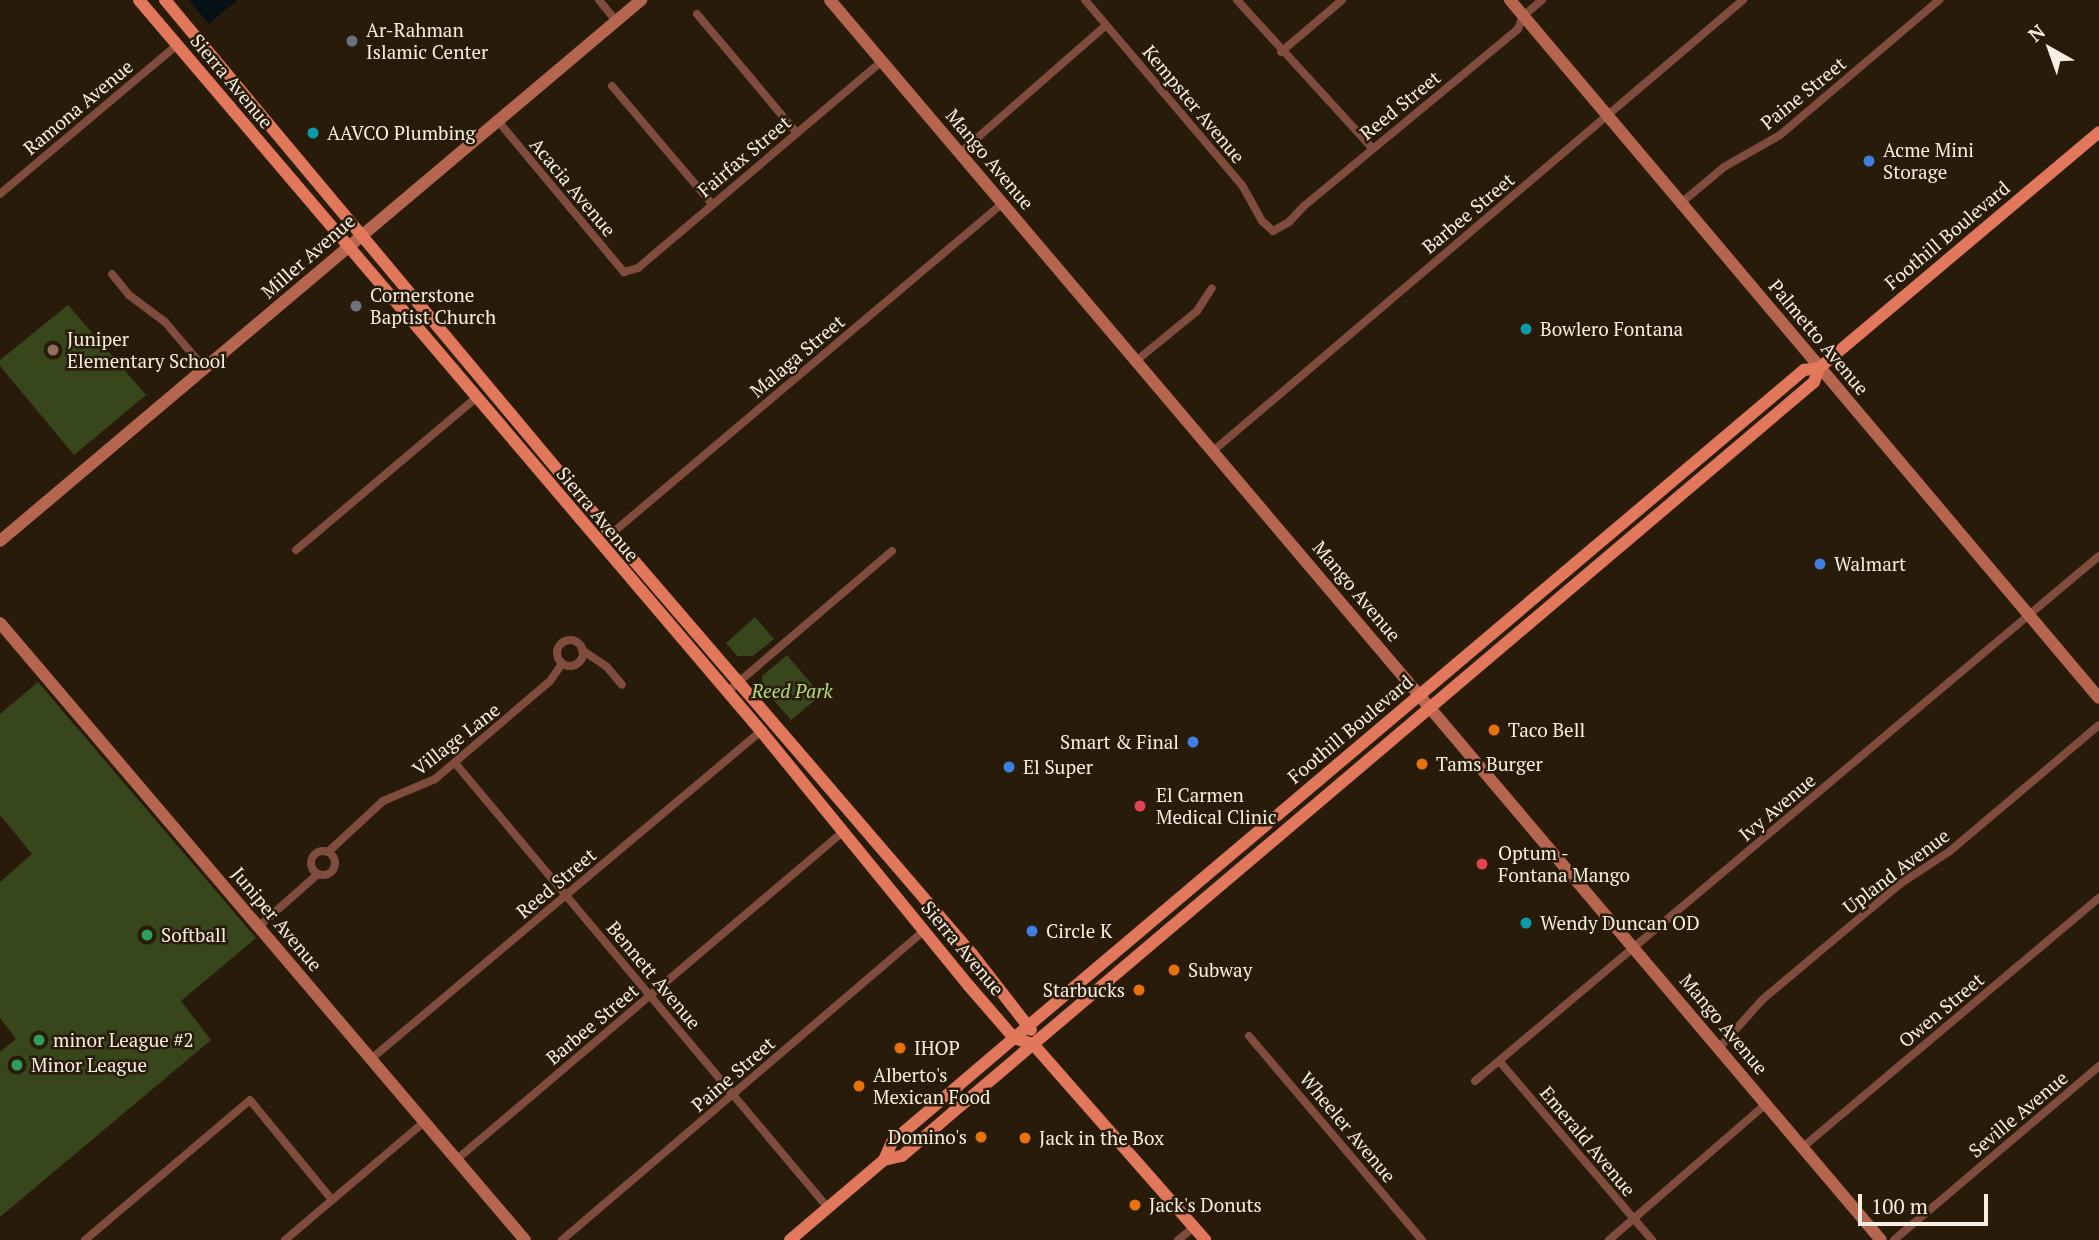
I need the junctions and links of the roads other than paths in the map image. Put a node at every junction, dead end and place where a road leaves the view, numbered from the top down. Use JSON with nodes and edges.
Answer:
{"nodes":[{"id":1,"x":139,"y":0,"type":"edge"},
{"id":2,"x":165,"y":0,"type":"edge"},
{"id":3,"x":599,"y":0,"type":"edge"},
{"id":4,"x":640,"y":0,"type":"edge"},
{"id":5,"x":830,"y":0,"type":"edge"},
{"id":6,"x":1085,"y":0,"type":"edge"},
{"id":7,"x":1237,"y":0,"type":"edge"},
{"id":8,"x":1342,"y":0,"type":"edge"},
{"id":9,"x":1510,"y":0,"type":"edge"},
{"id":10,"x":1542,"y":0,"type":"edge"},
{"id":11,"x":1743,"y":0,"type":"edge"},
{"id":12,"x":1939,"y":0,"type":"edge"},
{"id":13,"x":697,"y":14,"type":"dead end"},
{"id":14,"x":1523,"y":16,"type":"junction"},
{"id":15,"x":616,"y":21,"type":"junction"},
{"id":16,"x":1107,"y":25,"type":"junction"},
{"id":17,"x":177,"y":45,"type":"junction"},
{"id":18,"x":1280,"y":52,"type":"junction"},
{"id":19,"x":881,"y":61,"type":"junction"},
{"id":20,"x":612,"y":86,"type":"dead end"},
{"id":21,"x":1607,"y":116,"type":"junction"},
{"id":22,"x":498,"y":121,"type":"junction"},
{"id":23,"x":796,"y":132,"type":"junction"},
{"id":24,"x":2099,"y":132,"type":"edge"},
{"id":25,"x":1372,"y":148,"type":"junction"},
{"id":26,"x":960,"y":153,"type":"junction"},
{"id":27,"x":0,"y":194,"type":"edge"},
{"id":28,"x":1003,"y":203,"type":"junction"},
{"id":29,"x":1681,"y":203,"type":"junction"},
{"id":30,"x":712,"y":204,"type":"junction"},
{"id":31,"x":1273,"y":231,"type":"joint"},
{"id":32,"x":362,"y":235,"type":"junction"},
{"id":33,"x":348,"y":247,"type":"junction"},
{"id":34,"x":624,"y":272,"type":"joint"},
{"id":35,"x":112,"y":274,"type":"dead end"},
{"id":36,"x":1212,"y":288,"type":"dead end"},
{"id":37,"x":1136,"y":361,"type":"junction"},
{"id":38,"x":1819,"y":368,"type":"junction"},
{"id":39,"x":205,"y":369,"type":"junction"},
{"id":40,"x":476,"y":398,"type":"junction"},
{"id":41,"x":1213,"y":451,"type":"junction"},
{"id":42,"x":611,"y":534,"type":"junction"},
{"id":43,"x":0,"y":541,"type":"edge"},
{"id":44,"x":1597,"y":546,"type":"junction"},
{"id":45,"x":296,"y":550,"type":"dead end"},
{"id":46,"x":892,"y":551,"type":"dead end"},
{"id":47,"x":2099,"y":556,"type":"edge"},
{"id":48,"x":1606,"y":557,"type":"junction"},
{"id":49,"x":2029,"y":615,"type":"junction"},
{"id":50,"x":0,"y":623,"type":"edge"},
{"id":51,"x":582,"y":650,"type":"junction"},
{"id":52,"x":562,"y":664,"type":"junction"},
{"id":53,"x":741,"y":681,"type":"junction"},
{"id":54,"x":622,"y":685,"type":"dead end"},
{"id":55,"x":727,"y":692,"type":"junction"},
{"id":56,"x":1420,"y":695,"type":"junction"},
{"id":57,"x":2099,"y":698,"type":"edge"},
{"id":58,"x":1430,"y":707,"type":"junction"},
{"id":59,"x":2099,"y":724,"type":"edge"},
{"id":60,"x":761,"y":731,"type":"junction"},
{"id":61,"x":455,"y":763,"type":"junction"},
{"id":62,"x":844,"y":831,"type":"junction"},
{"id":63,"x":328,"y":852,"type":"junction"},
{"id":64,"x":318,"y":874,"type":"junction"},
{"id":65,"x":566,"y":895,"type":"junction"},
{"id":66,"x":2099,"y":898,"type":"edge"},
{"id":67,"x":258,"y":927,"type":"junction"},
{"id":68,"x":923,"y":932,"type":"junction"},
{"id":69,"x":1634,"y":948,"type":"junction"},
{"id":70,"x":650,"y":996,"type":"junction"},
{"id":71,"x":1030,"y":1025,"type":"junction"},
{"id":72,"x":1249,"y":1036,"type":"dead end"},
{"id":73,"x":1014,"y":1038,"type":"junction"},
{"id":74,"x":1033,"y":1044,"type":"junction"},
{"id":75,"x":1719,"y":1048,"type":"junction"},
{"id":76,"x":371,"y":1059,"type":"junction"},
{"id":77,"x":1500,"y":1062,"type":"junction"},
{"id":78,"x":2099,"y":1066,"type":"edge"},
{"id":79,"x":1475,"y":1081,"type":"dead end"},
{"id":80,"x":733,"y":1094,"type":"junction"},
{"id":81,"x":1766,"y":1104,"type":"junction"},
{"id":82,"x":424,"y":1122,"type":"junction"},
{"id":83,"x":1803,"y":1147,"type":"junction"},
{"id":84,"x":457,"y":1160,"type":"junction"},
{"id":85,"x":884,"y":1160,"type":"junction"},
{"id":86,"x":332,"y":1200,"type":"junction"},
{"id":87,"x":828,"y":1208,"type":"junction"},
{"id":88,"x":1634,"y":1219,"type":"junction"},
{"id":89,"x":1194,"y":1227,"type":"junction"},
{"id":90,"x":85,"y":1240,"type":"edge"},
{"id":91,"x":285,"y":1240,"type":"edge"},
{"id":92,"x":525,"y":1240,"type":"edge"},
{"id":93,"x":562,"y":1240,"type":"edge"},
{"id":94,"x":790,"y":1240,"type":"edge"},
{"id":95,"x":1178,"y":1240,"type":"edge"},
{"id":96,"x":1205,"y":1240,"type":"edge"},
{"id":97,"x":1422,"y":1240,"type":"edge"},
{"id":98,"x":1609,"y":1240,"type":"edge"},
{"id":99,"x":1651,"y":1240,"type":"edge"},
{"id":100,"x":1881,"y":1240,"type":"edge"},
{"id":101,"x":1894,"y":1240,"type":"edge"}],
"edges":[{"from":1,"to":17,"type":"main road","name":"Sierra Avenue"},
{"from":2,"to":32,"type":"main road","name":"Sierra Avenue"},
{"from":3,"to":15,"type":"street"},
{"from":4,"to":15,"type":"street","name":"Miller Avenue"},
{"from":5,"to":19,"type":"street","name":"Mango Avenue"},
{"from":6,"to":16,"type":"street","name":"Kempster Avenue"},
{"from":7,"to":18,"type":"street"},
{"from":8,"to":18,"type":"street"},
{"from":9,"to":14,"type":"street","name":"Palmetto Avenue"},
{"from":10,"to":14,"type":"street","name":"Reed Street"},
{"from":11,"to":21,"type":"street","name":"Barbee Street"},
{"from":12,"to":29,"type":"street","name":"Paine Street"},
{"from":13,"to":23,"type":"street"},
{"from":14,"to":21,"type":"street","name":"Palmetto Avenue"},
{"from":14,"to":25,"type":"street","name":"Reed Street"},
{"from":15,"to":22,"type":"street","name":"Miller Avenue"},
{"from":16,"to":26,"type":"street"},
{"from":16,"to":31,"type":"street","name":"Kempster Avenue"},
{"from":17,"to":27,"type":"street","name":"Ramona Avenue"},
{"from":17,"to":33,"type":"main road","name":"Sierra Avenue"},
{"from":18,"to":25,"type":"street"},
{"from":19,"to":23,"type":"street","name":"Fairfax Street"},
{"from":19,"to":26,"type":"street","name":"Mango Avenue"},
{"from":20,"to":30,"type":"street"},
{"from":21,"to":29,"type":"street","name":"Palmetto Avenue"},
{"from":21,"to":41,"type":"street","name":"Barbee Street"},
{"from":22,"to":32,"type":"street","name":"Miller Avenue"},
{"from":22,"to":34,"type":"street","name":"Acacia Avenue"},
{"from":23,"to":30,"type":"street","name":"Fairfax Street"},
{"from":24,"to":38,"type":"main road","name":"Foothill Boulevard"},
{"from":25,"to":31,"type":"street","name":"Reed Street"},
{"from":26,"to":28,"type":"street","name":"Mango Avenue"},
{"from":28,"to":37,"type":"street","name":"Mango Avenue"},
{"from":28,"to":42,"type":"street","name":"Malaga Street"},
{"from":29,"to":38,"type":"street","name":"Palmetto Avenue"},
{"from":30,"to":34,"type":"street","name":"Fairfax Street"},
{"from":32,"to":33,"type":"street","name":"Miller Avenue"},
{"from":32,"to":42,"type":"main road","name":"Sierra Avenue"},
{"from":33,"to":39,"type":"street","name":"Miller Avenue"},
{"from":33,"to":40,"type":"main road","name":"Sierra Avenue"},
{"from":35,"to":39,"type":"street"},
{"from":36,"to":37,"type":"street"},
{"from":37,"to":41,"type":"street","name":"Mango Avenue"},
{"from":38,"to":44,"type":"main road","name":"Foothill Boulevard"},
{"from":38,"to":48,"type":"main road","name":"Foothill Boulevard"},
{"from":38,"to":49,"type":"street","name":"Palmetto Avenue"},
{"from":39,"to":43,"type":"street","name":"Miller Avenue"},
{"from":40,"to":45,"type":"street"},
{"from":40,"to":55,"type":"main road","name":"Sierra Avenue"},
{"from":41,"to":56,"type":"street","name":"Mango Avenue"},
{"from":42,"to":53,"type":"main road","name":"Sierra Avenue"},
{"from":44,"to":48,"type":"main road"},
{"from":44,"to":56,"type":"main road","name":"Foothill Boulevard"},
{"from":46,"to":53,"type":"street"},
{"from":47,"to":49,"type":"street","name":"Ivy Avenue"},
{"from":48,"to":58,"type":"main road","name":"Foothill Boulevard"},
{"from":49,"to":57,"type":"street","name":"Palmetto Avenue"},
{"from":49,"to":69,"type":"street","name":"Ivy Avenue"},
{"from":50,"to":67,"type":"street","name":"Juniper Avenue"},
{"from":51,"to":52,"type":"street"},
{"from":51,"to":52,"type":"street"},
{"from":51,"to":54,"type":"street"},
{"from":52,"to":61,"type":"street","name":"Village Lane"},
{"from":53,"to":55,"type":"street"},
{"from":53,"to":71,"type":"main road","name":"Sierra Avenue"},
{"from":55,"to":60,"type":"main road","name":"Sierra Avenue"},
{"from":56,"to":58,"type":"street","name":"Mango Avenue"},
{"from":56,"to":71,"type":"main road","name":"Foothill Boulevard"},
{"from":58,"to":69,"type":"street","name":"Mango Avenue"},
{"from":58,"to":74,"type":"main road","name":"Foothill Boulevard"},
{"from":59,"to":75,"type":"street","name":"Upland Avenue"},
{"from":60,"to":62,"type":"main road","name":"Sierra Avenue"},
{"from":60,"to":65,"type":"street","name":"Reed Street"},
{"from":61,"to":63,"type":"street","name":"Village Lane"},
{"from":61,"to":65,"type":"street","name":"Bennett Avenue"},
{"from":62,"to":68,"type":"main road","name":"Sierra Avenue"},
{"from":62,"to":70,"type":"street","name":"Barbee Street"},
{"from":63,"to":64,"type":"street"},
{"from":63,"to":64,"type":"street"},
{"from":64,"to":67,"type":"street"},
{"from":65,"to":70,"type":"street","name":"Bennett Avenue"},
{"from":65,"to":76,"type":"street","name":"Reed Street"},
{"from":66,"to":83,"type":"street","name":"Owen Street"},
{"from":67,"to":76,"type":"street","name":"Juniper Avenue"},
{"from":68,"to":73,"type":"main road","name":"Sierra Avenue"},
{"from":68,"to":80,"type":"street","name":"Paine Street"},
{"from":69,"to":75,"type":"street","name":"Mango Avenue"},
{"from":69,"to":77,"type":"street","name":"Ivy Avenue"},
{"from":70,"to":80,"type":"street","name":"Bennett Avenue"},
{"from":70,"to":84,"type":"street","name":"Barbee Street"},
{"from":71,"to":73,"type":"main road","name":"Foothill Boulevard"},
{"from":71,"to":74,"type":"main road"},
{"from":72,"to":97,"type":"street","name":"Wheeler Avenue"},
{"from":73,"to":74,"type":"main road"},
{"from":73,"to":85,"type":"main road","name":"Foothill Boulevard"},
{"from":74,"to":85,"type":"main road","name":"Foothill Boulevard"},
{"from":74,"to":89,"type":"main road"},
{"from":75,"to":81,"type":"street","name":"Mango Avenue"},
{"from":76,"to":82,"type":"street","name":"Juniper Avenue"},
{"from":77,"to":79,"type":"street","name":"Ivy Avenue"},
{"from":77,"to":88,"type":"street","name":"Emerald Avenue"},
{"from":78,"to":101,"type":"street","name":"Seville Avenue"},
{"from":80,"to":87,"type":"street","name":"Bennett Avenue"},
{"from":80,"to":93,"type":"street","name":"Paine Street"},
{"from":81,"to":83,"type":"street","name":"Mango Avenue"},
{"from":81,"to":88,"type":"street"},
{"from":82,"to":84,"type":"street","name":"Juniper Avenue"},
{"from":82,"to":86,"type":"street"},
{"from":83,"to":100,"type":"street","name":"Mango Avenue"},
{"from":84,"to":92,"type":"street","name":"Juniper Avenue"},
{"from":85,"to":87,"type":"main road","name":"Foothill Boulevard"},
{"from":86,"to":90,"type":"street"},
{"from":86,"to":91,"type":"street"},
{"from":87,"to":94,"type":"main road","name":"Foothill Boulevard"},
{"from":88,"to":98,"type":"street"},
{"from":88,"to":99,"type":"street","name":"Emerald Avenue"},
{"from":89,"to":95,"type":"street"},
{"from":89,"to":96,"type":"main road"}]}
